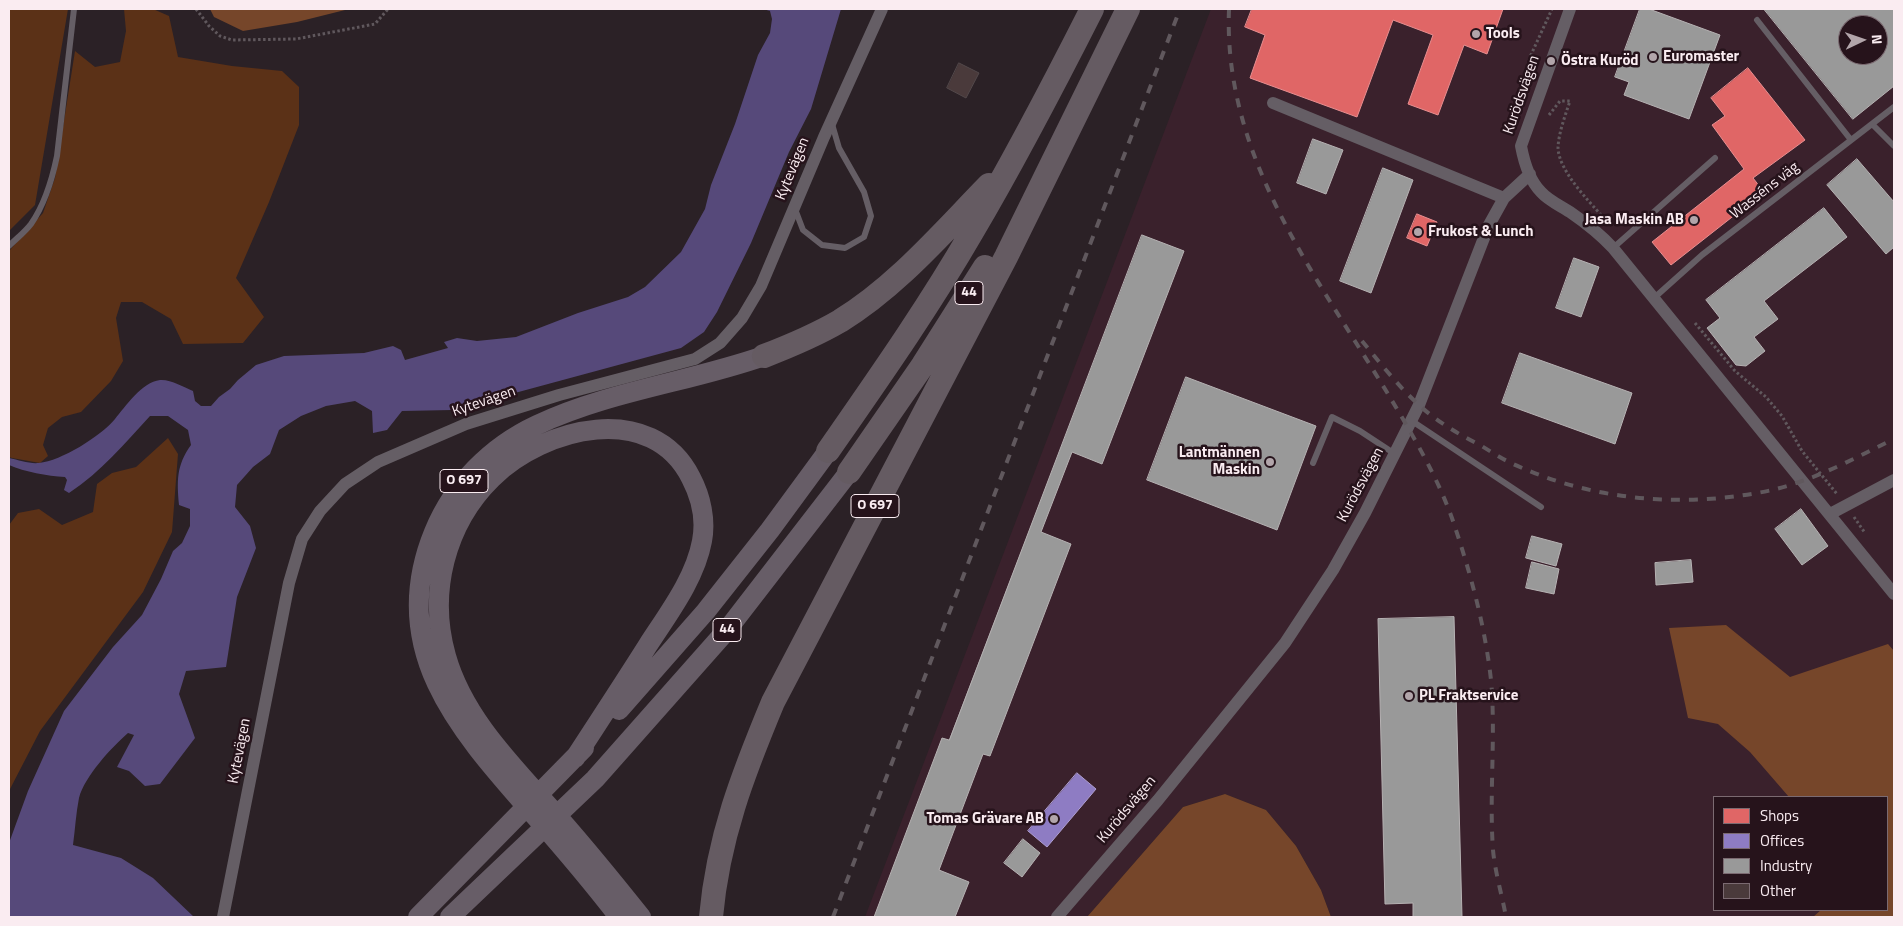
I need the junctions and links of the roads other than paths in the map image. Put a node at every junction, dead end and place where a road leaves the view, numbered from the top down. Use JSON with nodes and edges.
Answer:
{"nodes":[{"id":1,"x":74,"y":9,"type":"edge"},
{"id":2,"x":882,"y":9,"type":"edge"},
{"id":3,"x":1092,"y":9,"type":"edge"},
{"id":4,"x":1128,"y":9,"type":"edge"},
{"id":5,"x":1570,"y":9,"type":"edge"},
{"id":6,"x":1757,"y":20,"type":"dead end"},
{"id":7,"x":1273,"y":103,"type":"dead end"},
{"id":8,"x":1894,"y":107,"type":"edge"},
{"id":9,"x":1079,"y":108,"type":"junction"},
{"id":10,"x":831,"y":121,"type":"junction"},
{"id":11,"x":1872,"y":124,"type":"junction"},
{"id":12,"x":1851,"y":140,"type":"junction"},
{"id":13,"x":1894,"y":146,"type":"edge"},
{"id":14,"x":1714,"y":158,"type":"dead end"},
{"id":15,"x":1013,"y":161,"type":"junction"},
{"id":16,"x":1530,"y":174,"type":"junction"},
{"id":17,"x":1504,"y":198,"type":"junction"},
{"id":18,"x":794,"y":208,"type":"junction"},
{"id":19,"x":9,"y":246,"type":"edge"},
{"id":20,"x":1613,"y":248,"type":"junction"},
{"id":21,"x":1654,"y":298,"type":"junction"},
{"id":22,"x":764,"y":356,"type":"joint"},
{"id":23,"x":1412,"y":421,"type":"junction"},
{"id":24,"x":828,"y":451,"type":"joint"},
{"id":25,"x":1395,"y":454,"type":"junction"},
{"id":26,"x":1313,"y":463,"type":"dead end"},
{"id":27,"x":849,"y":472,"type":"joint"},
{"id":28,"x":1894,"y":480,"type":"edge"},
{"id":29,"x":1541,"y":507,"type":"dead end"},
{"id":30,"x":1830,"y":514,"type":"junction"},
{"id":31,"x":1894,"y":594,"type":"edge"},
{"id":32,"x":575,"y":758,"type":"junction"},
{"id":33,"x":507,"y":771,"type":"junction"},
{"id":34,"x":589,"y":864,"type":"junction"},
{"id":35,"x":223,"y":917,"type":"edge"},
{"id":36,"x":418,"y":917,"type":"edge"},
{"id":37,"x":450,"y":917,"type":"edge"},
{"id":38,"x":619,"y":917,"type":"edge"},
{"id":39,"x":641,"y":917,"type":"edge"},
{"id":40,"x":711,"y":917,"type":"edge"},
{"id":41,"x":1057,"y":917,"type":"edge"}],
"edges":[{"from":1,"to":19,"type":"lane"},
{"from":2,"to":10,"type":"street","name":"Kytevägen"},
{"from":3,"to":15,"type":"highway","number":"44"},
{"from":4,"to":9,"type":"highway","number":"44"},
{"from":5,"to":16,"type":"street","name":"Kurödsvägen"},
{"from":6,"to":12,"type":"lane"},
{"from":7,"to":17,"type":"street"},
{"from":8,"to":11,"type":"lane","name":"Wasséns väg"},
{"from":9,"to":27,"type":"highway","number":"44"},
{"from":9,"to":40,"type":"highway","number":"O 697"},
{"from":10,"to":18,"type":"street","name":"Kytevägen"},
{"from":10,"to":18,"type":"lane"},
{"from":11,"to":12,"type":"lane","name":"Wasséns väg"},
{"from":11,"to":13,"type":"lane"},
{"from":12,"to":21,"type":"lane","name":"Wasséns väg"},
{"from":14,"to":20,"type":"lane"},
{"from":15,"to":22,"type":"highway","number":"O 697"},
{"from":15,"to":24,"type":"highway","number":"44"},
{"from":16,"to":17,"type":"street","name":"Kurödsvägen"},
{"from":16,"to":20,"type":"street"},
{"from":17,"to":23,"type":"street","name":"Kurödsvägen"},
{"from":18,"to":35,"type":"street","name":"Kytevägen"},
{"from":20,"to":21,"type":"street"},
{"from":21,"to":30,"type":"street"},
{"from":22,"to":33,"type":"main road","number":"O 697"},
{"from":23,"to":25,"type":"street","name":"Kurödsvägen"},
{"from":23,"to":29,"type":"lane"},
{"from":24,"to":32,"type":"main road","number":"44"},
{"from":25,"to":26,"type":"lane"},
{"from":25,"to":41,"type":"street","name":"Kurödsvägen"},
{"from":27,"to":37,"type":"main road","number":"44"},
{"from":28,"to":30,"type":"street"},
{"from":30,"to":31,"type":"street"},
{"from":32,"to":33,"type":"main road"},
{"from":32,"to":36,"type":"main road","number":"44"},
{"from":33,"to":34,"type":"main road","number":"O 697"},
{"from":34,"to":38,"type":"main road","number":"O 697"},
{"from":34,"to":39,"type":"main road"}]}
